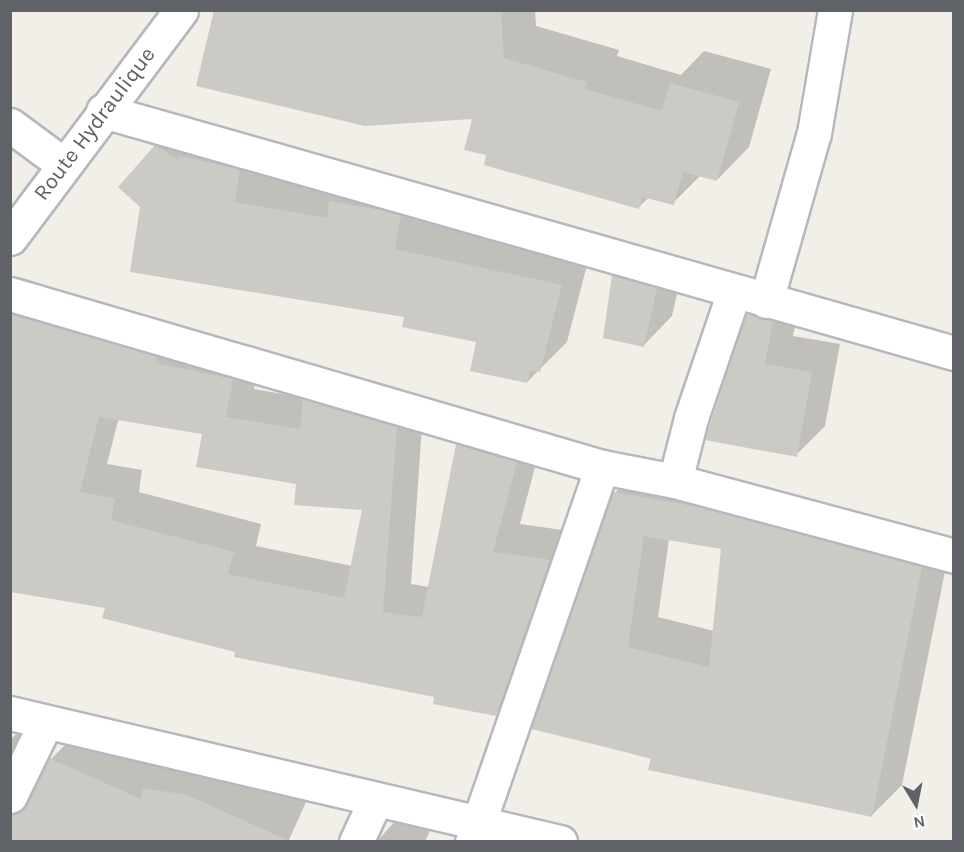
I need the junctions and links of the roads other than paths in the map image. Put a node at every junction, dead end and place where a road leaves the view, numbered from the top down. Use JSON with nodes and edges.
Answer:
{"nodes":[{"id":1,"x":181,"y":10,"type":"edge"},
{"id":2,"x":835,"y":10,"type":"edge"},
{"id":3,"x":103,"y":111,"type":"junction"},
{"id":4,"x":10,"y":124,"type":"edge"},
{"id":5,"x":64,"y":165,"type":"junction"},
{"id":6,"x":10,"y":238,"type":"edge"},
{"id":7,"x":734,"y":292,"type":"junction"},
{"id":8,"x":10,"y":294,"type":"edge"},
{"id":9,"x":766,"y":301,"type":"junction"},
{"id":10,"x":954,"y":354,"type":"edge"},
{"id":11,"x":602,"y":467,"type":"junction"},
{"id":12,"x":675,"y":481,"type":"junction"},
{"id":13,"x":954,"y":556,"type":"edge"},
{"id":14,"x":10,"y":713,"type":"edge"},
{"id":15,"x":45,"y":724,"type":"junction"},
{"id":16,"x":10,"y":796,"type":"edge"},
{"id":17,"x":376,"y":799,"type":"junction"},
{"id":18,"x":476,"y":832,"type":"edge"},
{"id":19,"x":356,"y":842,"type":"edge"},
{"id":20,"x":560,"y":842,"type":"edge"}],
"edges":[{"from":1,"to":3,"type":"street","name":"Route Hydraulique"},
{"from":2,"to":9,"type":"street"},
{"from":3,"to":5,"type":"street","name":"Route Hydraulique"},
{"from":3,"to":7,"type":"street"},
{"from":4,"to":5,"type":"street"},
{"from":5,"to":6,"type":"street","name":"Route Hydraulique"},
{"from":7,"to":9,"type":"street"},
{"from":7,"to":12,"type":"street"},
{"from":8,"to":11,"type":"street"},
{"from":9,"to":10,"type":"street"},
{"from":11,"to":12,"type":"street"},
{"from":11,"to":18,"type":"street"},
{"from":12,"to":13,"type":"street"},
{"from":14,"to":15,"type":"street"},
{"from":15,"to":16,"type":"street"},
{"from":15,"to":17,"type":"street"},
{"from":17,"to":18,"type":"street"},
{"from":17,"to":19,"type":"street"},
{"from":18,"to":20,"type":"street"}]}
